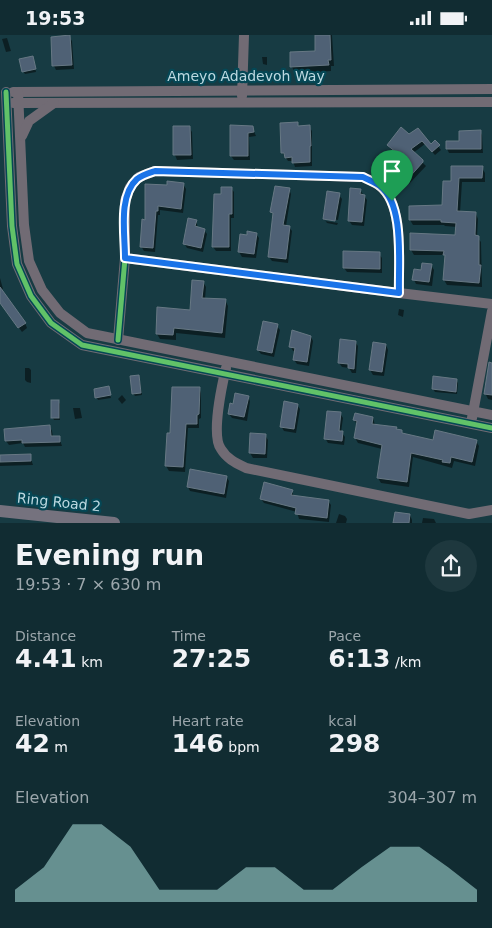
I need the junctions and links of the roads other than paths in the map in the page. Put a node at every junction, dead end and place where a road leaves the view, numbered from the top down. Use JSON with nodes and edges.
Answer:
{"nodes":[{"id":1,"x":244,"y":35,"type":"edge"},
{"id":2,"x":492,"y":89,"type":"edge"},
{"id":3,"x":242,"y":90,"type":"junction"},
{"id":4,"x":3,"y":92,"type":"edge"},
{"id":5,"x":18,"y":92,"type":"junction"},
{"id":6,"x":242,"y":102,"type":"junction"},
{"id":7,"x":492,"y":102,"type":"edge"},
{"id":8,"x":3,"y":103,"type":"edge"},
{"id":9,"x":19,"y":103,"type":"junction"},
{"id":10,"x":54,"y":103,"type":"junction"},
{"id":11,"x":0,"y":125,"type":"edge"},
{"id":12,"x":8,"y":140,"type":"junction"},
{"id":13,"x":20,"y":140,"type":"junction"},
{"id":14,"x":125,"y":258,"type":"junction"},
{"id":15,"x":399,"y":293,"type":"junction"},
{"id":16,"x":492,"y":304,"type":"edge"},
{"id":17,"x":492,"y":311,"type":"edge"},
{"id":18,"x":118,"y":340,"type":"junction"},
{"id":19,"x":227,"y":362,"type":"junction"},
{"id":20,"x":225,"y":375,"type":"junction"},
{"id":21,"x":474,"y":412,"type":"junction"},
{"id":22,"x":492,"y":415,"type":"edge"},
{"id":23,"x":471,"y":424,"type":"junction"},
{"id":24,"x":492,"y":428,"type":"edge"},
{"id":25,"x":492,"y":510,"type":"edge"},
{"id":26,"x":0,"y":511,"type":"edge"},
{"id":27,"x":114,"y":523,"type":"edge"}],
"edges":[{"from":1,"to":3,"type":"street"},
{"from":2,"to":3,"type":"street","name":"Ameyo Adadevoh Way"},
{"from":3,"to":5,"type":"street","name":"Ameyo Adadevoh Way"},
{"from":3,"to":6,"type":"street"},
{"from":4,"to":5,"type":"street","name":"Ameyo Adadevoh Way"},
{"from":4,"to":8,"type":"street"},
{"from":5,"to":9,"type":"street"},
{"from":6,"to":7,"type":"street","name":"Ameyo Adadevoh Way"},
{"from":6,"to":10,"type":"street","name":"Ameyo Adadevoh Way"},
{"from":8,"to":9,"type":"street","name":"Ameyo Adadevoh Way"},
{"from":8,"to":12,"type":"street"},
{"from":9,"to":10,"type":"street","name":"Ameyo Adadevoh Way"},
{"from":9,"to":13,"type":"street"},
{"from":10,"to":13,"type":"street"},
{"from":11,"to":12,"type":"street"},
{"from":12,"to":20,"type":"street"},
{"from":13,"to":18,"type":"street"},
{"from":14,"to":15,"type":"street"},
{"from":14,"to":15,"type":"street"},
{"from":14,"to":18,"type":"street"},
{"from":15,"to":16,"type":"street"},
{"from":17,"to":21,"type":"street"},
{"from":18,"to":19,"type":"street"},
{"from":19,"to":20,"type":"street"},
{"from":19,"to":21,"type":"street"},
{"from":20,"to":23,"type":"street"},
{"from":20,"to":25,"type":"street"},
{"from":21,"to":22,"type":"street"},
{"from":21,"to":23,"type":"street"},
{"from":23,"to":24,"type":"street"},
{"from":26,"to":27,"type":"main road","name":"Ring Road 2"}]}
